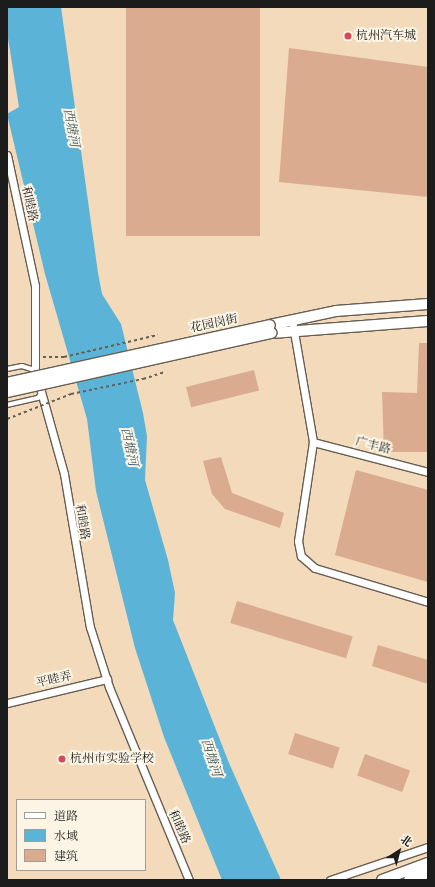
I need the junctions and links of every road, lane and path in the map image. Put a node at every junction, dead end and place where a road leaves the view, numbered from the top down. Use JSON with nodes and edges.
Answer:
{"nodes":[{"id":1,"x":7,"y":155,"type":"edge"},
{"id":2,"x":428,"y":304,"type":"edge"},
{"id":3,"x":292,"y":320,"type":"junction"},
{"id":4,"x":428,"y":321,"type":"edge"},
{"id":5,"x":271,"y":329,"type":"junction"},
{"id":6,"x":295,"y":331,"type":"junction"},
{"id":7,"x":157,"y":335,"type":"dead end"},
{"id":8,"x":38,"y":357,"type":"junction"},
{"id":9,"x":7,"y":369,"type":"edge"},
{"id":10,"x":35,"y":370,"type":"junction"},
{"id":11,"x":164,"y":372,"type":"dead end"},
{"id":12,"x":7,"y":383,"type":"edge"},
{"id":13,"x":7,"y":392,"type":"edge"},
{"id":14,"x":43,"y":392,"type":"junction"},
{"id":15,"x":7,"y":405,"type":"edge"},
{"id":16,"x":7,"y":419,"type":"edge"},
{"id":17,"x":313,"y":442,"type":"junction"},
{"id":18,"x":428,"y":472,"type":"edge"},
{"id":19,"x":428,"y":602,"type":"edge"},
{"id":20,"x":107,"y":679,"type":"junction"},
{"id":21,"x":7,"y":703,"type":"edge"},
{"id":22,"x":428,"y":847,"type":"edge"},
{"id":23,"x":428,"y":863,"type":"edge"},
{"id":24,"x":428,"y":873,"type":"edge"},
{"id":25,"x":189,"y":880,"type":"edge"},
{"id":26,"x":330,"y":880,"type":"edge"},
{"id":27,"x":382,"y":880,"type":"edge"},
{"id":28,"x":409,"y":880,"type":"edge"}],
"edges":[{"from":1,"to":8,"type":"street","name":"和睦路"},
{"from":2,"to":3,"type":"street","name":"花园岗街"},
{"from":3,"to":5,"type":"street","name":"花园岗街"},
{"from":3,"to":6,"type":"street"},
{"from":4,"to":6,"type":"street","name":"花园岗街"},
{"from":5,"to":6,"type":"street","name":"花园岗街"},
{"from":5,"to":12,"type":"street","name":"花园岗街","bridge":true},
{"from":5,"to":13,"type":"street","name":"花园岗街","bridge":true},
{"from":6,"to":17,"type":"street"},
{"from":7,"to":8,"type":"path"},
{"from":8,"to":10,"type":"street","name":"和睦路"},
{"from":9,"to":10,"type":"lane"},
{"from":10,"to":14,"type":"street","name":"和睦路"},
{"from":11,"to":16,"type":"path","bridge":true},
{"from":14,"to":15,"type":"lane"},
{"from":14,"to":20,"type":"street","name":"和睦路"},
{"from":17,"to":18,"type":"street","name":"广丰路"},
{"from":17,"to":19,"type":"street"},
{"from":20,"to":21,"type":"street","name":"平睦弄"},
{"from":20,"to":25,"type":"street","name":"和睦路"},
{"from":22,"to":26,"type":"street"},
{"from":23,"to":27,"type":"street"},
{"from":24,"to":28,"type":"street"}]}
